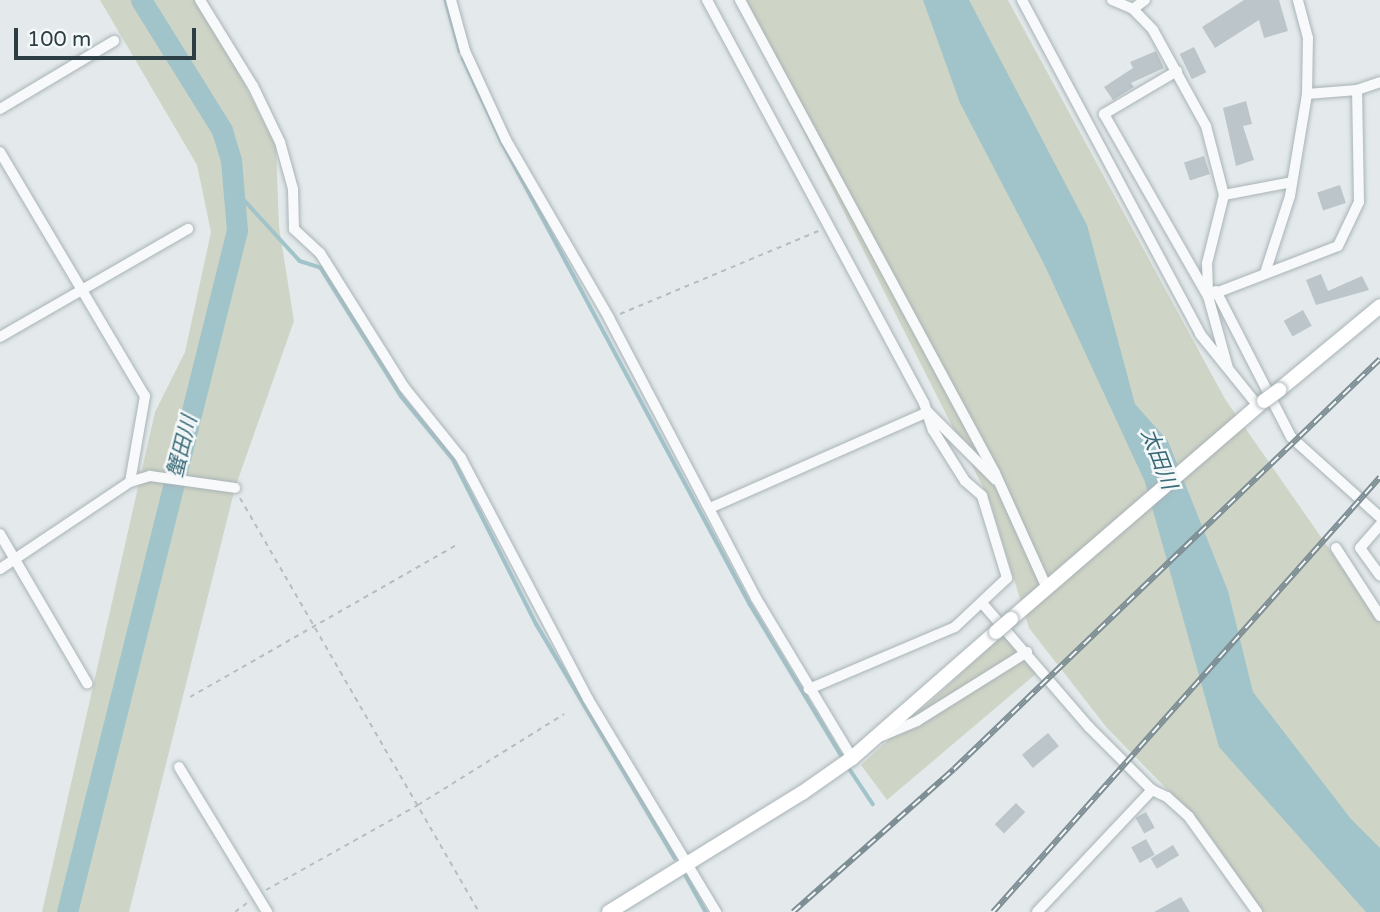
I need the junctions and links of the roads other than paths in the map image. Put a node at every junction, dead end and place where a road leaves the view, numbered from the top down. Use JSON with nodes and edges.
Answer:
{"nodes":[{"id":1,"x":200,"y":0,"type":"edge"},
{"id":2,"x":451,"y":0,"type":"edge"},
{"id":3,"x":707,"y":0,"type":"edge"},
{"id":4,"x":740,"y":0,"type":"edge"},
{"id":5,"x":1021,"y":0,"type":"edge"},
{"id":6,"x":1112,"y":0,"type":"edge"},
{"id":7,"x":1145,"y":0,"type":"edge"},
{"id":8,"x":1298,"y":0,"type":"edge"},
{"id":9,"x":1133,"y":9,"type":"junction"},
{"id":10,"x":114,"y":41,"type":"dead end"},
{"id":11,"x":1177,"y":71,"type":"junction"},
{"id":12,"x":1380,"y":82,"type":"edge"},
{"id":13,"x":1357,"y":90,"type":"junction"},
{"id":14,"x":1307,"y":94,"type":"junction"},
{"id":15,"x":0,"y":109,"type":"edge"},
{"id":16,"x":0,"y":152,"type":"edge"},
{"id":17,"x":1292,"y":182,"type":"junction"},
{"id":18,"x":1224,"y":195,"type":"junction"},
{"id":19,"x":188,"y":229,"type":"dead end"},
{"id":20,"x":1265,"y":274,"type":"junction"},
{"id":21,"x":84,"y":289,"type":"junction"},
{"id":22,"x":1212,"y":294,"type":"junction"},
{"id":23,"x":1380,"y":306,"type":"edge"},
{"id":24,"x":0,"y":337,"type":"edge"},
{"id":25,"x":1230,"y":376,"type":"junction"},
{"id":26,"x":1262,"y":404,"type":"junction"},
{"id":27,"x":928,"y":412,"type":"junction"},
{"id":28,"x":130,"y":482,"type":"junction"},
{"id":29,"x":1002,"y":485,"type":"junction"},
{"id":30,"x":235,"y":488,"type":"road end"},
{"id":31,"x":710,"y":508,"type":"junction"},
{"id":32,"x":1380,"y":517,"type":"edge"},
{"id":33,"x":1380,"y":525,"type":"edge"},
{"id":34,"x":0,"y":534,"type":"edge"},
{"id":35,"x":1336,"y":548,"type":"dead end"},
{"id":36,"x":15,"y":559,"type":"junction"},
{"id":37,"x":0,"y":569,"type":"edge"},
{"id":38,"x":1380,"y":576,"type":"edge"},
{"id":39,"x":1048,"y":587,"type":"junction"},
{"id":40,"x":982,"y":603,"type":"junction"},
{"id":41,"x":1380,"y":616,"type":"edge"},
{"id":42,"x":1027,"y":652,"type":"junction"},
{"id":43,"x":86,"y":682,"type":"dead end"},
{"id":44,"x":809,"y":689,"type":"junction"},
{"id":45,"x":876,"y":737,"type":"junction"},
{"id":46,"x":852,"y":758,"type":"junction"},
{"id":47,"x":178,"y":767,"type":"dead end"},
{"id":48,"x":1152,"y":790,"type":"junction"},
{"id":49,"x":688,"y":863,"type":"junction"},
{"id":50,"x":268,"y":912,"type":"edge"},
{"id":51,"x":609,"y":912,"type":"edge"},
{"id":52,"x":716,"y":912,"type":"edge"},
{"id":53,"x":1037,"y":912,"type":"edge"},
{"id":54,"x":1257,"y":912,"type":"edge"}],
"edges":[{"from":1,"to":49,"type":"street"},
{"from":2,"to":31,"type":"street"},
{"from":3,"to":27,"type":"street"},
{"from":4,"to":29,"type":"street"},
{"from":5,"to":25,"type":"street"},
{"from":6,"to":9,"type":"street"},
{"from":7,"to":9,"type":"street"},
{"from":8,"to":14,"type":"street"},
{"from":9,"to":11,"type":"street"},
{"from":10,"to":15,"type":"street"},
{"from":11,"to":18,"type":"street"},
{"from":11,"to":22,"type":"street"},
{"from":12,"to":13,"type":"street"},
{"from":13,"to":14,"type":"street"},
{"from":13,"to":20,"type":"street"},
{"from":14,"to":17,"type":"street"},
{"from":16,"to":21,"type":"street"},
{"from":17,"to":18,"type":"street"},
{"from":17,"to":20,"type":"street"},
{"from":18,"to":22,"type":"street"},
{"from":19,"to":21,"type":"street"},
{"from":20,"to":22,"type":"street"},
{"from":21,"to":24,"type":"street"},
{"from":21,"to":28,"type":"street"},
{"from":22,"to":25,"type":"street"},
{"from":22,"to":32,"type":"street"},
{"from":23,"to":26,"type":"street","bridge":true},
{"from":25,"to":26,"type":"street"},
{"from":26,"to":39,"type":"street"},
{"from":27,"to":29,"type":"street"},
{"from":27,"to":31,"type":"street"},
{"from":27,"to":40,"type":"street"},
{"from":28,"to":30,"type":"street"},
{"from":28,"to":36,"type":"street"},
{"from":29,"to":39,"type":"street"},
{"from":31,"to":44,"type":"street"},
{"from":33,"to":38,"type":"street"},
{"from":34,"to":36,"type":"street"},
{"from":35,"to":41,"type":"street"},
{"from":36,"to":37,"type":"street"},
{"from":36,"to":43,"type":"street"},
{"from":39,"to":45,"type":"street","bridge":true},
{"from":40,"to":42,"type":"street"},
{"from":40,"to":44,"type":"street"},
{"from":42,"to":45,"type":"street"},
{"from":42,"to":48,"type":"street"},
{"from":44,"to":46,"type":"street"},
{"from":45,"to":46,"type":"street"},
{"from":46,"to":49,"type":"street"},
{"from":47,"to":50,"type":"street"},
{"from":48,"to":53,"type":"street"},
{"from":48,"to":54,"type":"street"},
{"from":49,"to":51,"type":"street"},
{"from":49,"to":52,"type":"street"}]}
